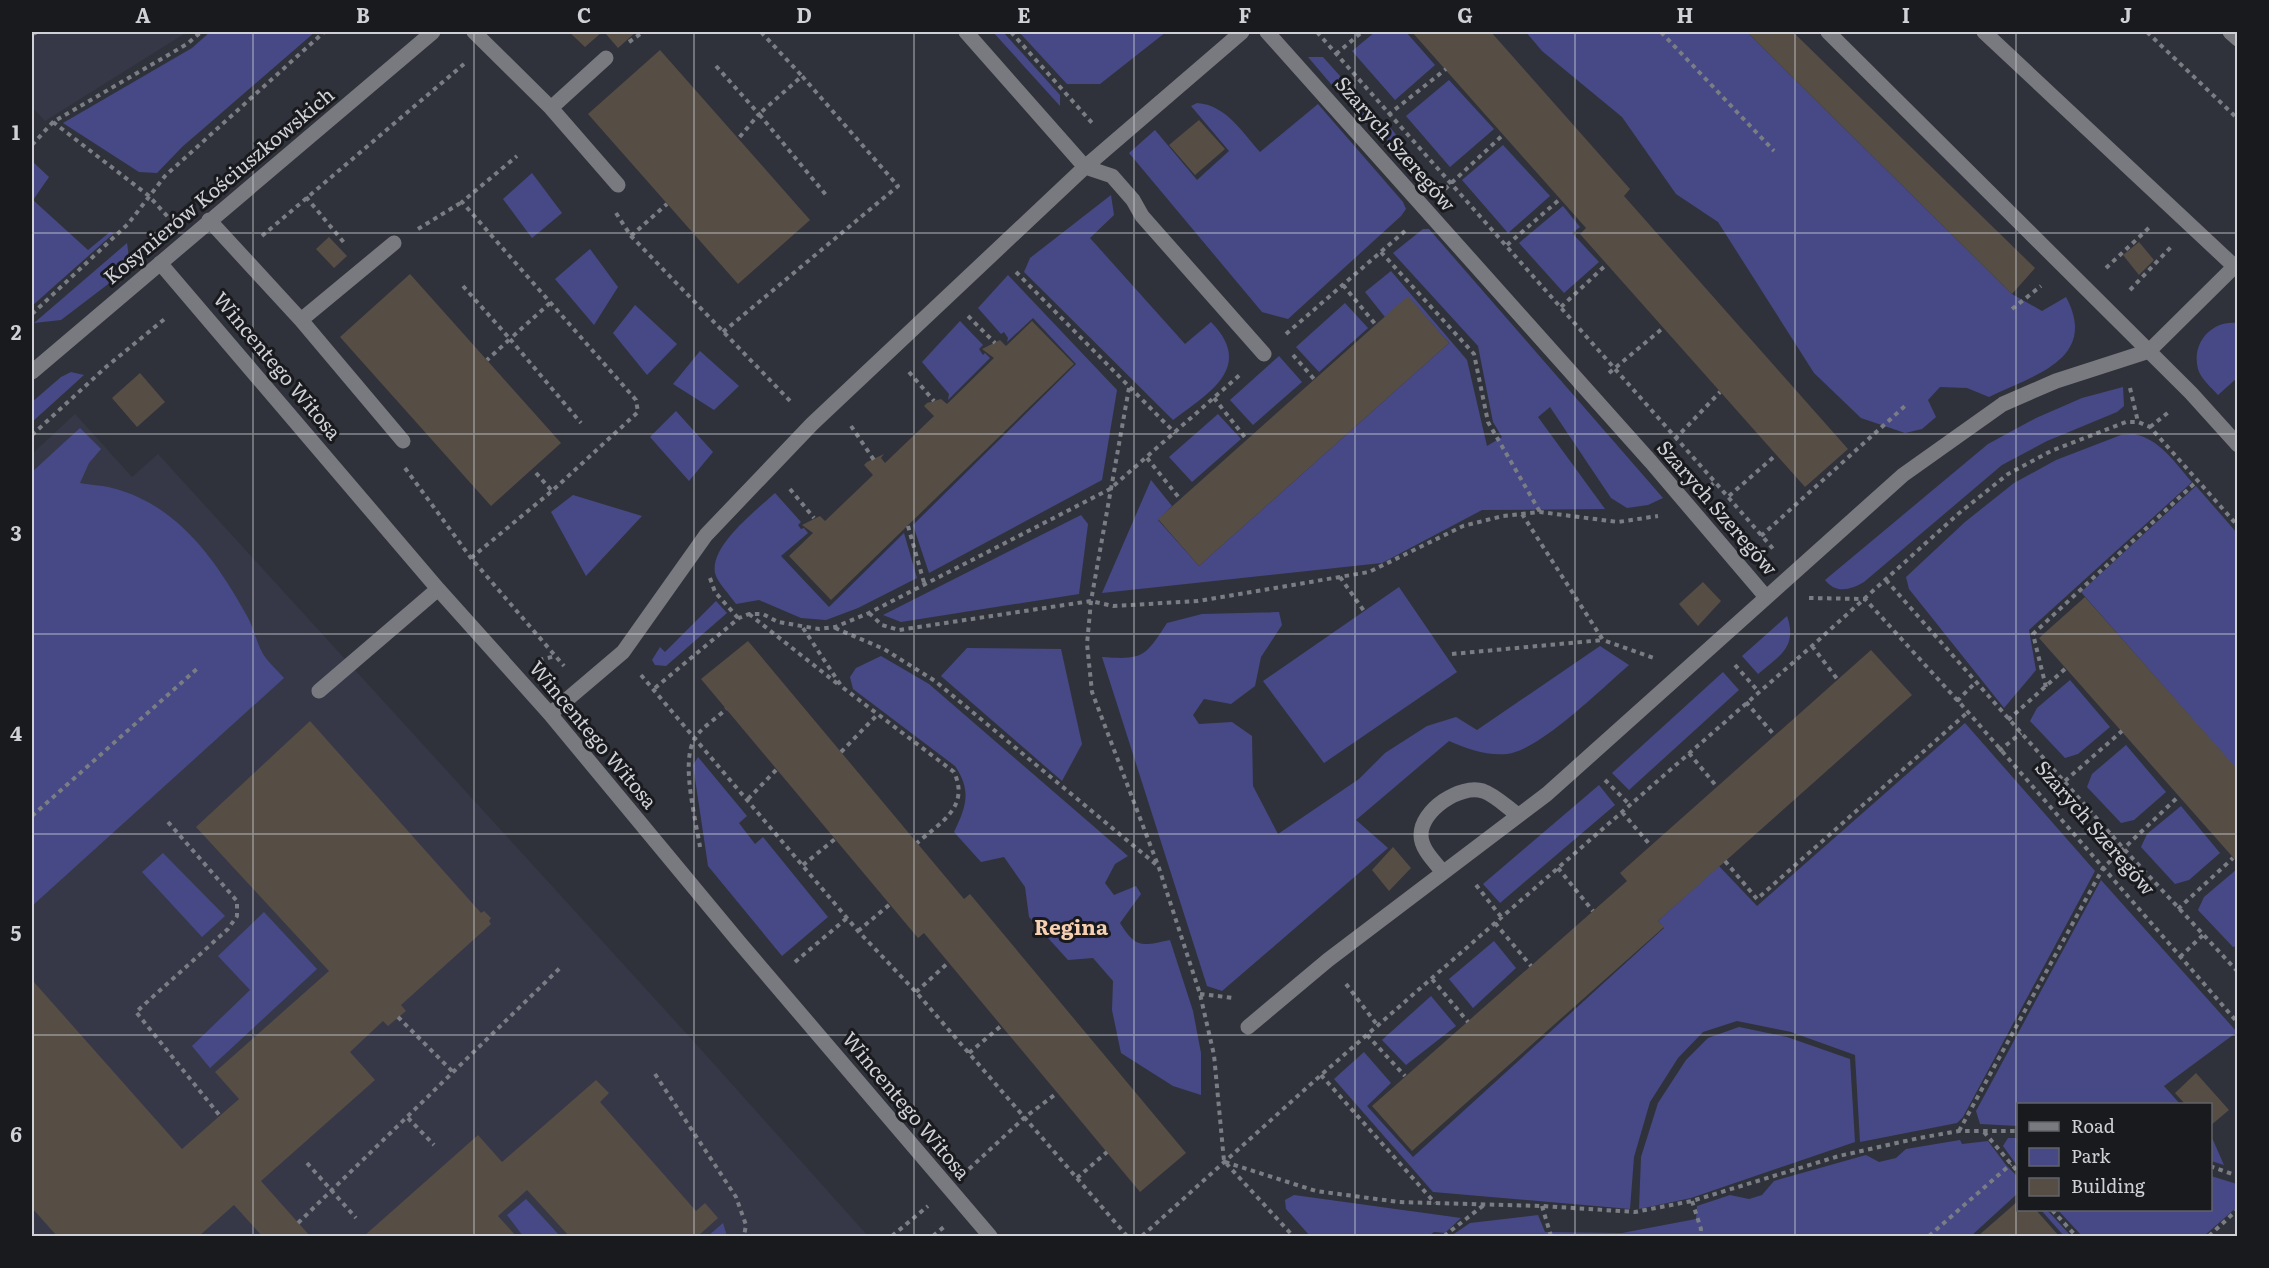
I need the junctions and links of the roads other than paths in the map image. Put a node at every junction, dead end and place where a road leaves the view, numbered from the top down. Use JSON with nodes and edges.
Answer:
{"nodes":[{"id":1,"x":433,"y":32,"type":"edge"},
{"id":2,"x":474,"y":32,"type":"edge"},
{"id":3,"x":966,"y":32,"type":"edge"},
{"id":4,"x":1242,"y":32,"type":"edge"},
{"id":5,"x":1268,"y":32,"type":"edge"},
{"id":6,"x":1828,"y":32,"type":"edge"},
{"id":7,"x":1984,"y":32,"type":"edge"},
{"id":8,"x":2230,"y":32,"type":"edge"},
{"id":9,"x":2238,"y":39,"type":"edge"},
{"id":10,"x":606,"y":58,"type":"dead end"},
{"id":11,"x":551,"y":108,"type":"junction"},
{"id":12,"x":1085,"y":167,"type":"junction"},
{"id":13,"x":618,"y":185,"type":"dead end"},
{"id":14,"x":209,"y":220,"type":"junction"},
{"id":15,"x":394,"y":243,"type":"road end"},
{"id":16,"x":160,"y":263,"type":"junction"},
{"id":17,"x":2234,"y":271,"type":"edge"},
{"id":18,"x":301,"y":320,"type":"junction"},
{"id":19,"x":2149,"y":351,"type":"junction"},
{"id":20,"x":1264,"y":354,"type":"road end"},
{"id":21,"x":32,"y":371,"type":"edge"},
{"id":22,"x":404,"y":441,"type":"dead end"},
{"id":23,"x":2238,"y":445,"type":"edge"},
{"id":24,"x":438,"y":589,"type":"junction"},
{"id":25,"x":1766,"y":597,"type":"junction"},
{"id":26,"x":319,"y":691,"type":"dead end"},
{"id":27,"x":550,"y":714,"type":"junction"},
{"id":28,"x":1518,"y":815,"type":"junction"},
{"id":29,"x":1442,"y":871,"type":"junction"},
{"id":30,"x":1248,"y":1027,"type":"dead end"},
{"id":31,"x":990,"y":1236,"type":"edge"}],
"edges":[{"from":1,"to":14,"type":"street","name":"Kosynierów Kościuszkowskich"},
{"from":2,"to":11,"type":"street"},
{"from":3,"to":12,"type":"street"},
{"from":4,"to":12,"type":"street"},
{"from":5,"to":25,"type":"street","name":"Szarych Szeregów"},
{"from":6,"to":19,"type":"street"},
{"from":7,"to":17,"type":"street"},
{"from":8,"to":9,"type":"street"},
{"from":10,"to":11,"type":"street"},
{"from":11,"to":13,"type":"street"},
{"from":12,"to":20,"type":"street"},
{"from":12,"to":27,"type":"street"},
{"from":14,"to":16,"type":"street","name":"Kosynierów Kościuszkowskich"},
{"from":14,"to":18,"type":"street"},
{"from":15,"to":18,"type":"street"},
{"from":16,"to":21,"type":"street","name":"Kosynierów Kościuszkowskich"},
{"from":16,"to":24,"type":"street","name":"Wincentego Witosa"},
{"from":17,"to":19,"type":"street"},
{"from":18,"to":22,"type":"street"},
{"from":19,"to":23,"type":"street"},
{"from":19,"to":25,"type":"street"},
{"from":24,"to":26,"type":"street"},
{"from":24,"to":27,"type":"street","name":"Wincentego Witosa"},
{"from":25,"to":28,"type":"street"},
{"from":27,"to":31,"type":"street","name":"Wincentego Witosa"},
{"from":28,"to":29,"type":"street"},
{"from":28,"to":29,"type":"street"},
{"from":29,"to":30,"type":"street"}]}
